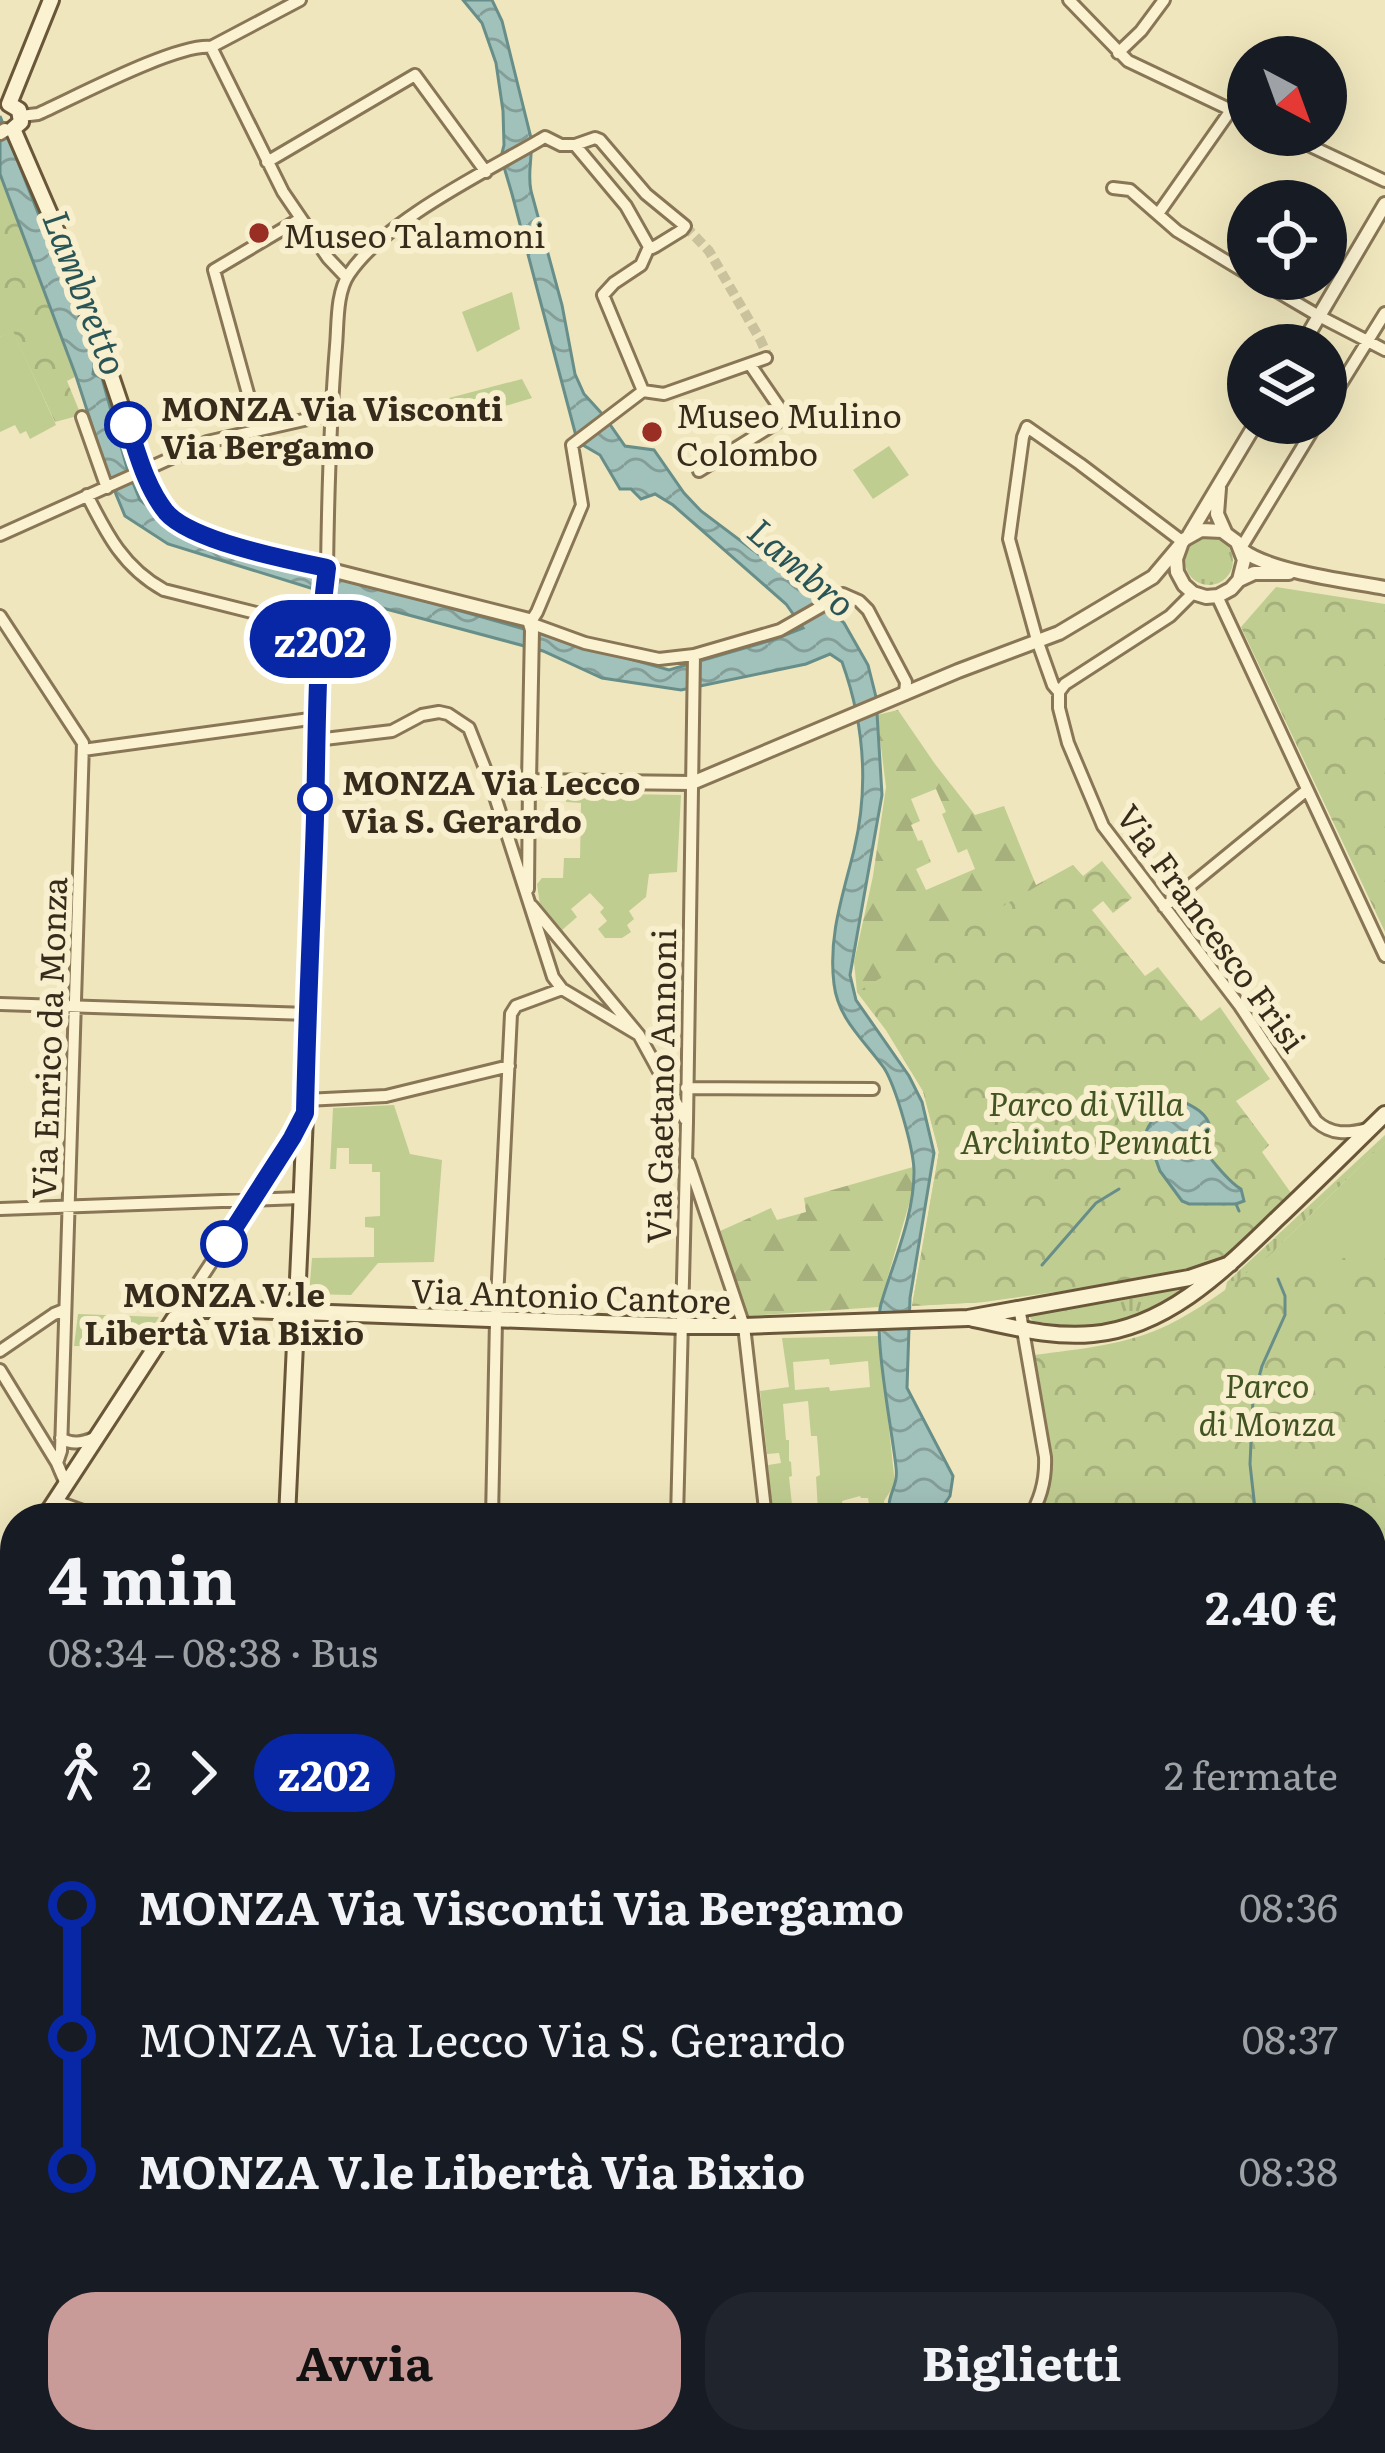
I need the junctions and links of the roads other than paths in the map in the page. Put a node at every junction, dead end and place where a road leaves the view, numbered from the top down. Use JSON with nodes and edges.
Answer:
{"nodes":[{"id":1,"x":51,"y":0,"type":"edge"},
{"id":2,"x":300,"y":0,"type":"edge"},
{"id":3,"x":1069,"y":0,"type":"edge"},
{"id":4,"x":1162,"y":3,"type":"edge"},
{"id":5,"x":273,"y":6,"type":"edge"},
{"id":6,"x":211,"y":47,"type":"junction"},
{"id":7,"x":1118,"y":53,"type":"junction"},
{"id":8,"x":4,"y":106,"type":"edge"},
{"id":9,"x":1227,"y":108,"type":"edge"},
{"id":10,"x":1227,"y":116,"type":"edge"},
{"id":11,"x":8,"y":127,"type":"edge"},
{"id":12,"x":575,"y":146,"type":"junction"},
{"id":13,"x":1331,"y":156,"type":"edge"},
{"id":14,"x":267,"y":162,"type":"junction"},
{"id":15,"x":486,"y":172,"type":"junction"},
{"id":16,"x":1385,"y":182,"type":"edge"},
{"id":17,"x":1113,"y":188,"type":"dead end"},
{"id":18,"x":1385,"y":204,"type":"edge"},
{"id":19,"x":1158,"y":214,"type":"junction"},
{"id":20,"x":300,"y":219,"type":"junction"},
{"id":21,"x":650,"y":247,"type":"junction"},
{"id":22,"x":1227,"y":262,"type":"edge"},
{"id":23,"x":346,"y":277,"type":"junction"},
{"id":24,"x":1292,"y":300,"type":"edge"},
{"id":25,"x":1385,"y":313,"type":"edge"},
{"id":26,"x":1319,"y":316,"type":"junction"},
{"id":27,"x":1314,"y":324,"type":"edge"},
{"id":28,"x":1367,"y":341,"type":"junction"},
{"id":29,"x":1385,"y":350,"type":"edge"},
{"id":30,"x":766,"y":358,"type":"dead end"},
{"id":31,"x":751,"y":366,"type":"junction"},
{"id":32,"x":1347,"y":374,"type":"edge"},
{"id":33,"x":643,"y":391,"type":"junction"},
{"id":34,"x":330,"y":414,"type":"junction"},
{"id":35,"x":82,"y":418,"type":"dead end"},
{"id":36,"x":258,"y":430,"type":"junction"},
{"id":37,"x":1244,"y":444,"type":"edge"},
{"id":38,"x":1304,"y":444,"type":"edge"},
{"id":39,"x":699,"y":472,"type":"dead end"},
{"id":40,"x":137,"y":474,"type":"junction"},
{"id":41,"x":109,"y":487,"type":"junction"},
{"id":42,"x":1219,"y":487,"type":"junction"},
{"id":43,"x":87,"y":496,"type":"junction"},
{"id":44,"x":1227,"y":533,"type":"junction"},
{"id":45,"x":0,"y":535,"type":"edge"},
{"id":46,"x":1184,"y":541,"type":"junction"},
{"id":47,"x":1241,"y":549,"type":"junction"},
{"id":48,"x":327,"y":571,"type":"junction"},
{"id":49,"x":1302,"y":573,"type":"junction"},
{"id":50,"x":1153,"y":578,"type":"junction"},
{"id":51,"x":1238,"y":581,"type":"junction"},
{"id":52,"x":1385,"y":588,"type":"edge"},
{"id":53,"x":1188,"y":589,"type":"junction"},
{"id":54,"x":1217,"y":596,"type":"junction"},
{"id":55,"x":0,"y":616,"type":"edge"},
{"id":56,"x":531,"y":626,"type":"junction"},
{"id":57,"x":320,"y":629,"type":"junction"},
{"id":58,"x":1037,"y":640,"type":"junction"},
{"id":59,"x":694,"y":658,"type":"junction"},
{"id":60,"x":1059,"y":692,"type":"junction"},
{"id":61,"x":905,"y":694,"type":"junction"},
{"id":62,"x":316,"y":718,"type":"junction"},
{"id":63,"x":316,"y":740,"type":"junction"},
{"id":64,"x":83,"y":750,"type":"junction"},
{"id":65,"x":490,"y":781,"type":"junction"},
{"id":66,"x":529,"y":781,"type":"junction"},
{"id":67,"x":692,"y":783,"type":"junction"},
{"id":68,"x":1307,"y":790,"type":"junction"},
{"id":69,"x":528,"y":901,"type":"junction"},
{"id":70,"x":1164,"y":907,"type":"junction"},
{"id":71,"x":571,"y":953,"type":"junction"},
{"id":72,"x":1385,"y":956,"type":"edge"},
{"id":73,"x":548,"y":963,"type":"junction"},
{"id":74,"x":590,"y":977,"type":"junction"},
{"id":75,"x":562,"y":989,"type":"junction"},
{"id":76,"x":575,"y":996,"type":"junction"},
{"id":77,"x":0,"y":1004,"type":"edge"},
{"id":78,"x":74,"y":1005,"type":"junction"},
{"id":79,"x":309,"y":1014,"type":"junction"},
{"id":80,"x":639,"y":1035,"type":"junction"},
{"id":81,"x":509,"y":1066,"type":"junction"},
{"id":82,"x":686,"y":1088,"type":"junction"},
{"id":83,"x":873,"y":1089,"type":"dead end"},
{"id":84,"x":305,"y":1106,"type":"junction"},
{"id":85,"x":1385,"y":1114,"type":"edge"},
{"id":86,"x":687,"y":1122,"type":"junction"},
{"id":87,"x":1370,"y":1128,"type":"junction"},
{"id":88,"x":686,"y":1154,"type":"junction"},
{"id":89,"x":287,"y":1173,"type":"junction"},
{"id":90,"x":301,"y":1198,"type":"junction"},
{"id":91,"x":253,"y":1200,"type":"junction"},
{"id":92,"x":70,"y":1206,"type":"junction"},
{"id":93,"x":0,"y":1209,"type":"edge"},
{"id":94,"x":1230,"y":1264,"type":"junction"},
{"id":95,"x":1019,"y":1307,"type":"junction"},
{"id":96,"x":64,"y":1310,"type":"junction"},
{"id":97,"x":297,"y":1312,"type":"junction"},
{"id":98,"x":968,"y":1318,"type":"junction"},
{"id":99,"x":174,"y":1319,"type":"junction"},
{"id":100,"x":496,"y":1320,"type":"junction"},
{"id":101,"x":682,"y":1326,"type":"junction"},
{"id":102,"x":744,"y":1326,"type":"junction"},
{"id":103,"x":1023,"y":1330,"type":"junction"},
{"id":104,"x":0,"y":1351,"type":"edge"},
{"id":105,"x":0,"y":1370,"type":"edge"},
{"id":106,"x":98,"y":1437,"type":"junction"},
{"id":107,"x":61,"y":1438,"type":"junction"},
{"id":108,"x":57,"y":1463,"type":"junction"},
{"id":109,"x":66,"y":1484,"type":"junction"},
{"id":110,"x":55,"y":1501,"type":"joint"},
{"id":111,"x":61,"y":1503,"type":"edge"},
{"id":112,"x":288,"y":1503,"type":"edge"},
{"id":113,"x":492,"y":1503,"type":"edge"},
{"id":114,"x":677,"y":1503,"type":"edge"},
{"id":115,"x":764,"y":1503,"type":"edge"},
{"id":116,"x":1036,"y":1503,"type":"edge"}],
"edges":[{"from":1,"to":8,"type":"main road"},
{"from":2,"to":5,"type":"street"},
{"from":3,"to":7,"type":"street"},
{"from":4,"to":7,"type":"street"},
{"from":5,"to":6,"type":"street"},
{"from":6,"to":11,"type":"street"},
{"from":6,"to":14,"type":"street"},
{"from":7,"to":9,"type":"street"},
{"from":8,"to":11,"type":"main road"},
{"from":10,"to":19,"type":"street"},
{"from":11,"to":40,"type":"main road"},
{"from":12,"to":15,"type":"street"},
{"from":12,"to":21,"type":"street"},
{"from":12,"to":21,"type":"street"},
{"from":13,"to":16,"type":"street"},
{"from":14,"to":15,"type":"street"},
{"from":14,"to":20,"type":"street"},
{"from":15,"to":23,"type":"street"},
{"from":17,"to":19,"type":"street"},
{"from":18,"to":26,"type":"street"},
{"from":19,"to":22,"type":"street"},
{"from":20,"to":23,"type":"street"},
{"from":20,"to":36,"type":"street"},
{"from":21,"to":33,"type":"street"},
{"from":23,"to":34,"type":"street"},
{"from":24,"to":26,"type":"street"},
{"from":25,"to":28,"type":"street"},
{"from":26,"to":27,"type":"street"},
{"from":26,"to":28,"type":"street"},
{"from":28,"to":29,"type":"street"},
{"from":28,"to":32,"type":"street"},
{"from":30,"to":31,"type":"street"},
{"from":31,"to":33,"type":"street"},
{"from":31,"to":39,"type":"street"},
{"from":33,"to":56,"type":"street"},
{"from":34,"to":36,"type":"street"},
{"from":34,"to":48,"type":"street"},
{"from":35,"to":41,"type":"street"},
{"from":36,"to":40,"type":"street"},
{"from":37,"to":42,"type":"street"},
{"from":38,"to":47,"type":"street"},
{"from":40,"to":41,"type":"street"},
{"from":40,"to":48,"type":"main road"},
{"from":41,"to":43,"type":"street"},
{"from":42,"to":44,"type":"street"},
{"from":42,"to":46,"type":"street"},
{"from":43,"to":45,"type":"street"},
{"from":43,"to":57,"type":"street"},
{"from":44,"to":46,"type":"street"},
{"from":44,"to":47,"type":"street"},
{"from":46,"to":50,"type":"street"},
{"from":46,"to":53,"type":"street"},
{"from":46,"to":58,"type":"street","name":"Via Francesco Frisi"},
{"from":47,"to":49,"type":"street"},
{"from":47,"to":51,"type":"street"},
{"from":48,"to":56,"type":"street"},
{"from":48,"to":57,"type":"main road"},
{"from":49,"to":51,"type":"street"},
{"from":49,"to":52,"type":"street"},
{"from":50,"to":53,"type":"street"},
{"from":50,"to":58,"type":"street"},
{"from":51,"to":54,"type":"street"},
{"from":53,"to":54,"type":"street"},
{"from":53,"to":60,"type":"street"},
{"from":54,"to":68,"type":"street"},
{"from":55,"to":64,"type":"street","name":"Via Enrico da Monza"},
{"from":56,"to":59,"type":"street"},
{"from":56,"to":66,"type":"street"},
{"from":57,"to":62,"type":"main road"},
{"from":58,"to":60,"type":"street","name":"Via Francesco Frisi"},
{"from":58,"to":61,"type":"street"},
{"from":59,"to":61,"type":"street"},
{"from":59,"to":67,"type":"street","name":"Via Gaetano Annoni"},
{"from":60,"to":70,"type":"street","name":"Via Francesco Frisi"},
{"from":61,"to":67,"type":"street"},
{"from":62,"to":63,"type":"main road"},
{"from":62,"to":64,"type":"street"},
{"from":63,"to":65,"type":"street"},
{"from":63,"to":79,"type":"main road"},
{"from":64,"to":78,"type":"street","name":"Via Enrico da Monza"},
{"from":65,"to":66,"type":"street"},
{"from":65,"to":69,"type":"street"},
{"from":66,"to":67,"type":"street"},
{"from":66,"to":69,"type":"street"},
{"from":67,"to":82,"type":"street","name":"Via Gaetano Annoni"},
{"from":68,"to":70,"type":"street"},
{"from":68,"to":72,"type":"street"},
{"from":69,"to":71,"type":"street"},
{"from":69,"to":73,"type":"street"},
{"from":70,"to":87,"type":"street","name":"Via Francesco Frisi"},
{"from":71,"to":73,"type":"street"},
{"from":71,"to":74,"type":"street"},
{"from":73,"to":75,"type":"street"},
{"from":74,"to":76,"type":"street"},
{"from":74,"to":80,"type":"street"},
{"from":75,"to":76,"type":"street"},
{"from":75,"to":81,"type":"street"},
{"from":76,"to":80,"type":"street"},
{"from":77,"to":78,"type":"street"},
{"from":78,"to":79,"type":"street"},
{"from":78,"to":92,"type":"street","name":"Via Enrico da Monza"},
{"from":79,"to":84,"type":"main road"},
{"from":80,"to":86,"type":"street"},
{"from":81,"to":84,"type":"street"},
{"from":81,"to":100,"type":"street"},
{"from":82,"to":83,"type":"street"},
{"from":82,"to":86,"type":"street","name":"Via Gaetano Annoni"},
{"from":84,"to":89,"type":"main road"},
{"from":84,"to":89,"type":"street"},
{"from":85,"to":87,"type":"main road"},
{"from":86,"to":88,"type":"street","name":"Via Gaetano Annoni"},
{"from":87,"to":94,"type":"main road"},
{"from":88,"to":101,"type":"street","name":"Via Gaetano Annoni"},
{"from":88,"to":102,"type":"street"},
{"from":89,"to":90,"type":"main road"},
{"from":89,"to":91,"type":"street"},
{"from":90,"to":91,"type":"street"},
{"from":90,"to":97,"type":"main road"},
{"from":91,"to":92,"type":"street"},
{"from":91,"to":99,"type":"street"},
{"from":92,"to":93,"type":"street"},
{"from":92,"to":96,"type":"street","name":"Via Enrico da Monza"},
{"from":94,"to":95,"type":"main road"},
{"from":94,"to":103,"type":"main road"},
{"from":95,"to":98,"type":"main road"},
{"from":95,"to":103,"type":"street"},
{"from":96,"to":104,"type":"street"},
{"from":96,"to":107,"type":"street","name":"Via Enrico da Monza"},
{"from":97,"to":99,"type":"main road","name":"Via Antonio Cantore"},
{"from":97,"to":100,"type":"main road","name":"Via Antonio Cantore"},
{"from":97,"to":112,"type":"main road"},
{"from":98,"to":102,"type":"main road","name":"Via Antonio Cantore"},
{"from":98,"to":103,"type":"main road"},
{"from":99,"to":106,"type":"main road"},
{"from":100,"to":101,"type":"main road","name":"Via Antonio Cantore"},
{"from":100,"to":113,"type":"street"},
{"from":101,"to":102,"type":"main road","name":"Via Antonio Cantore"},
{"from":101,"to":114,"type":"street","name":"Via Gaetano Annoni"},
{"from":102,"to":115,"type":"street"},
{"from":103,"to":116,"type":"street"},
{"from":105,"to":108,"type":"street"},
{"from":106,"to":107,"type":"street"},
{"from":106,"to":109,"type":"main road"},
{"from":107,"to":108,"type":"street","name":"Via Enrico da Monza"},
{"from":108,"to":109,"type":"street"},
{"from":109,"to":110,"type":"main road"},
{"from":110,"to":111,"type":"street"}]}
